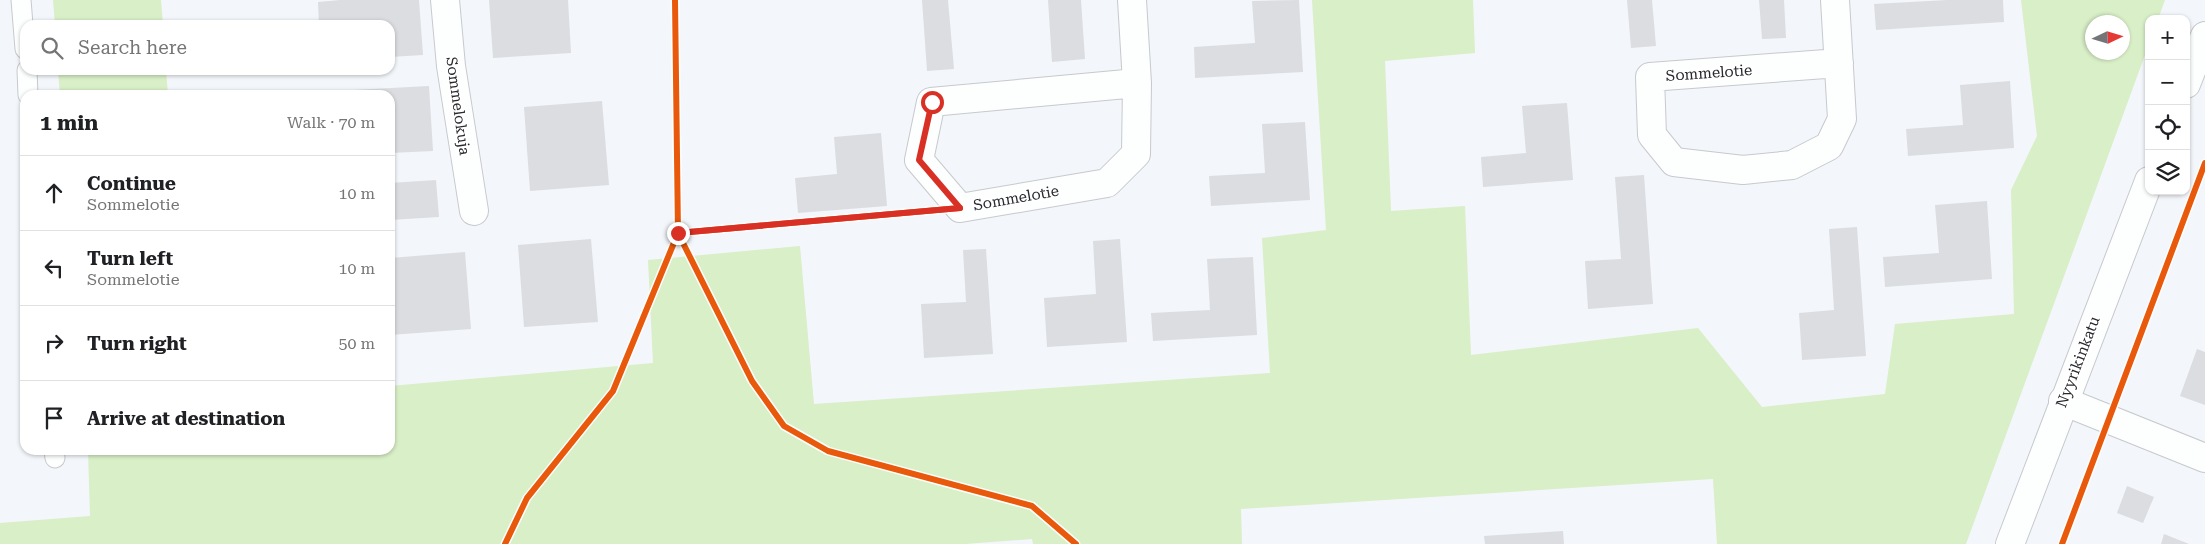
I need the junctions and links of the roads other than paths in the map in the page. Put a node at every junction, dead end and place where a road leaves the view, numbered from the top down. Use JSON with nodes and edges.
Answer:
{"nodes":[{"id":1,"x":22,"y":0,"type":"edge"},
{"id":2,"x":445,"y":0,"type":"edge"},
{"id":3,"x":1132,"y":0,"type":"edge"},
{"id":4,"x":1835,"y":0,"type":"edge"},
{"id":5,"x":23,"y":20,"type":"edge"},
{"id":6,"x":2205,"y":36,"type":"edge"},
{"id":7,"x":1839,"y":63,"type":"junction"},
{"id":8,"x":2190,"y":74,"type":"edge"},
{"id":9,"x":26,"y":75,"type":"edge"},
{"id":10,"x":1137,"y":83,"type":"junction"},
{"id":11,"x":28,"y":90,"type":"edge"},
{"id":12,"x":2145,"y":191,"type":"edge"},
{"id":13,"x":474,"y":211,"type":"dead end"},
{"id":14,"x":2063,"y":401,"type":"junction"},
{"id":15,"x":2205,"y":458,"type":"edge"},
{"id":16,"x":2010,"y":544,"type":"edge"}],
"edges":[{"from":1,"to":5,"type":"lane"},
{"from":2,"to":13,"type":"street","name":"Sommelokuja"},
{"from":3,"to":10,"type":"street","name":"Sommelotie"},
{"from":4,"to":7,"type":"street","name":"Sommelotie"},
{"from":6,"to":8,"type":"street"},
{"from":7,"to":7,"type":"street","name":"Sommelotie"},
{"from":9,"to":11,"type":"lane"},
{"from":10,"to":10,"type":"street","name":"Sommelotie"},
{"from":12,"to":14,"type":"street","name":"Nyyrikinkatu"},
{"from":14,"to":15,"type":"street"},
{"from":14,"to":16,"type":"street","name":"Nyyrikinkatu"}]}
